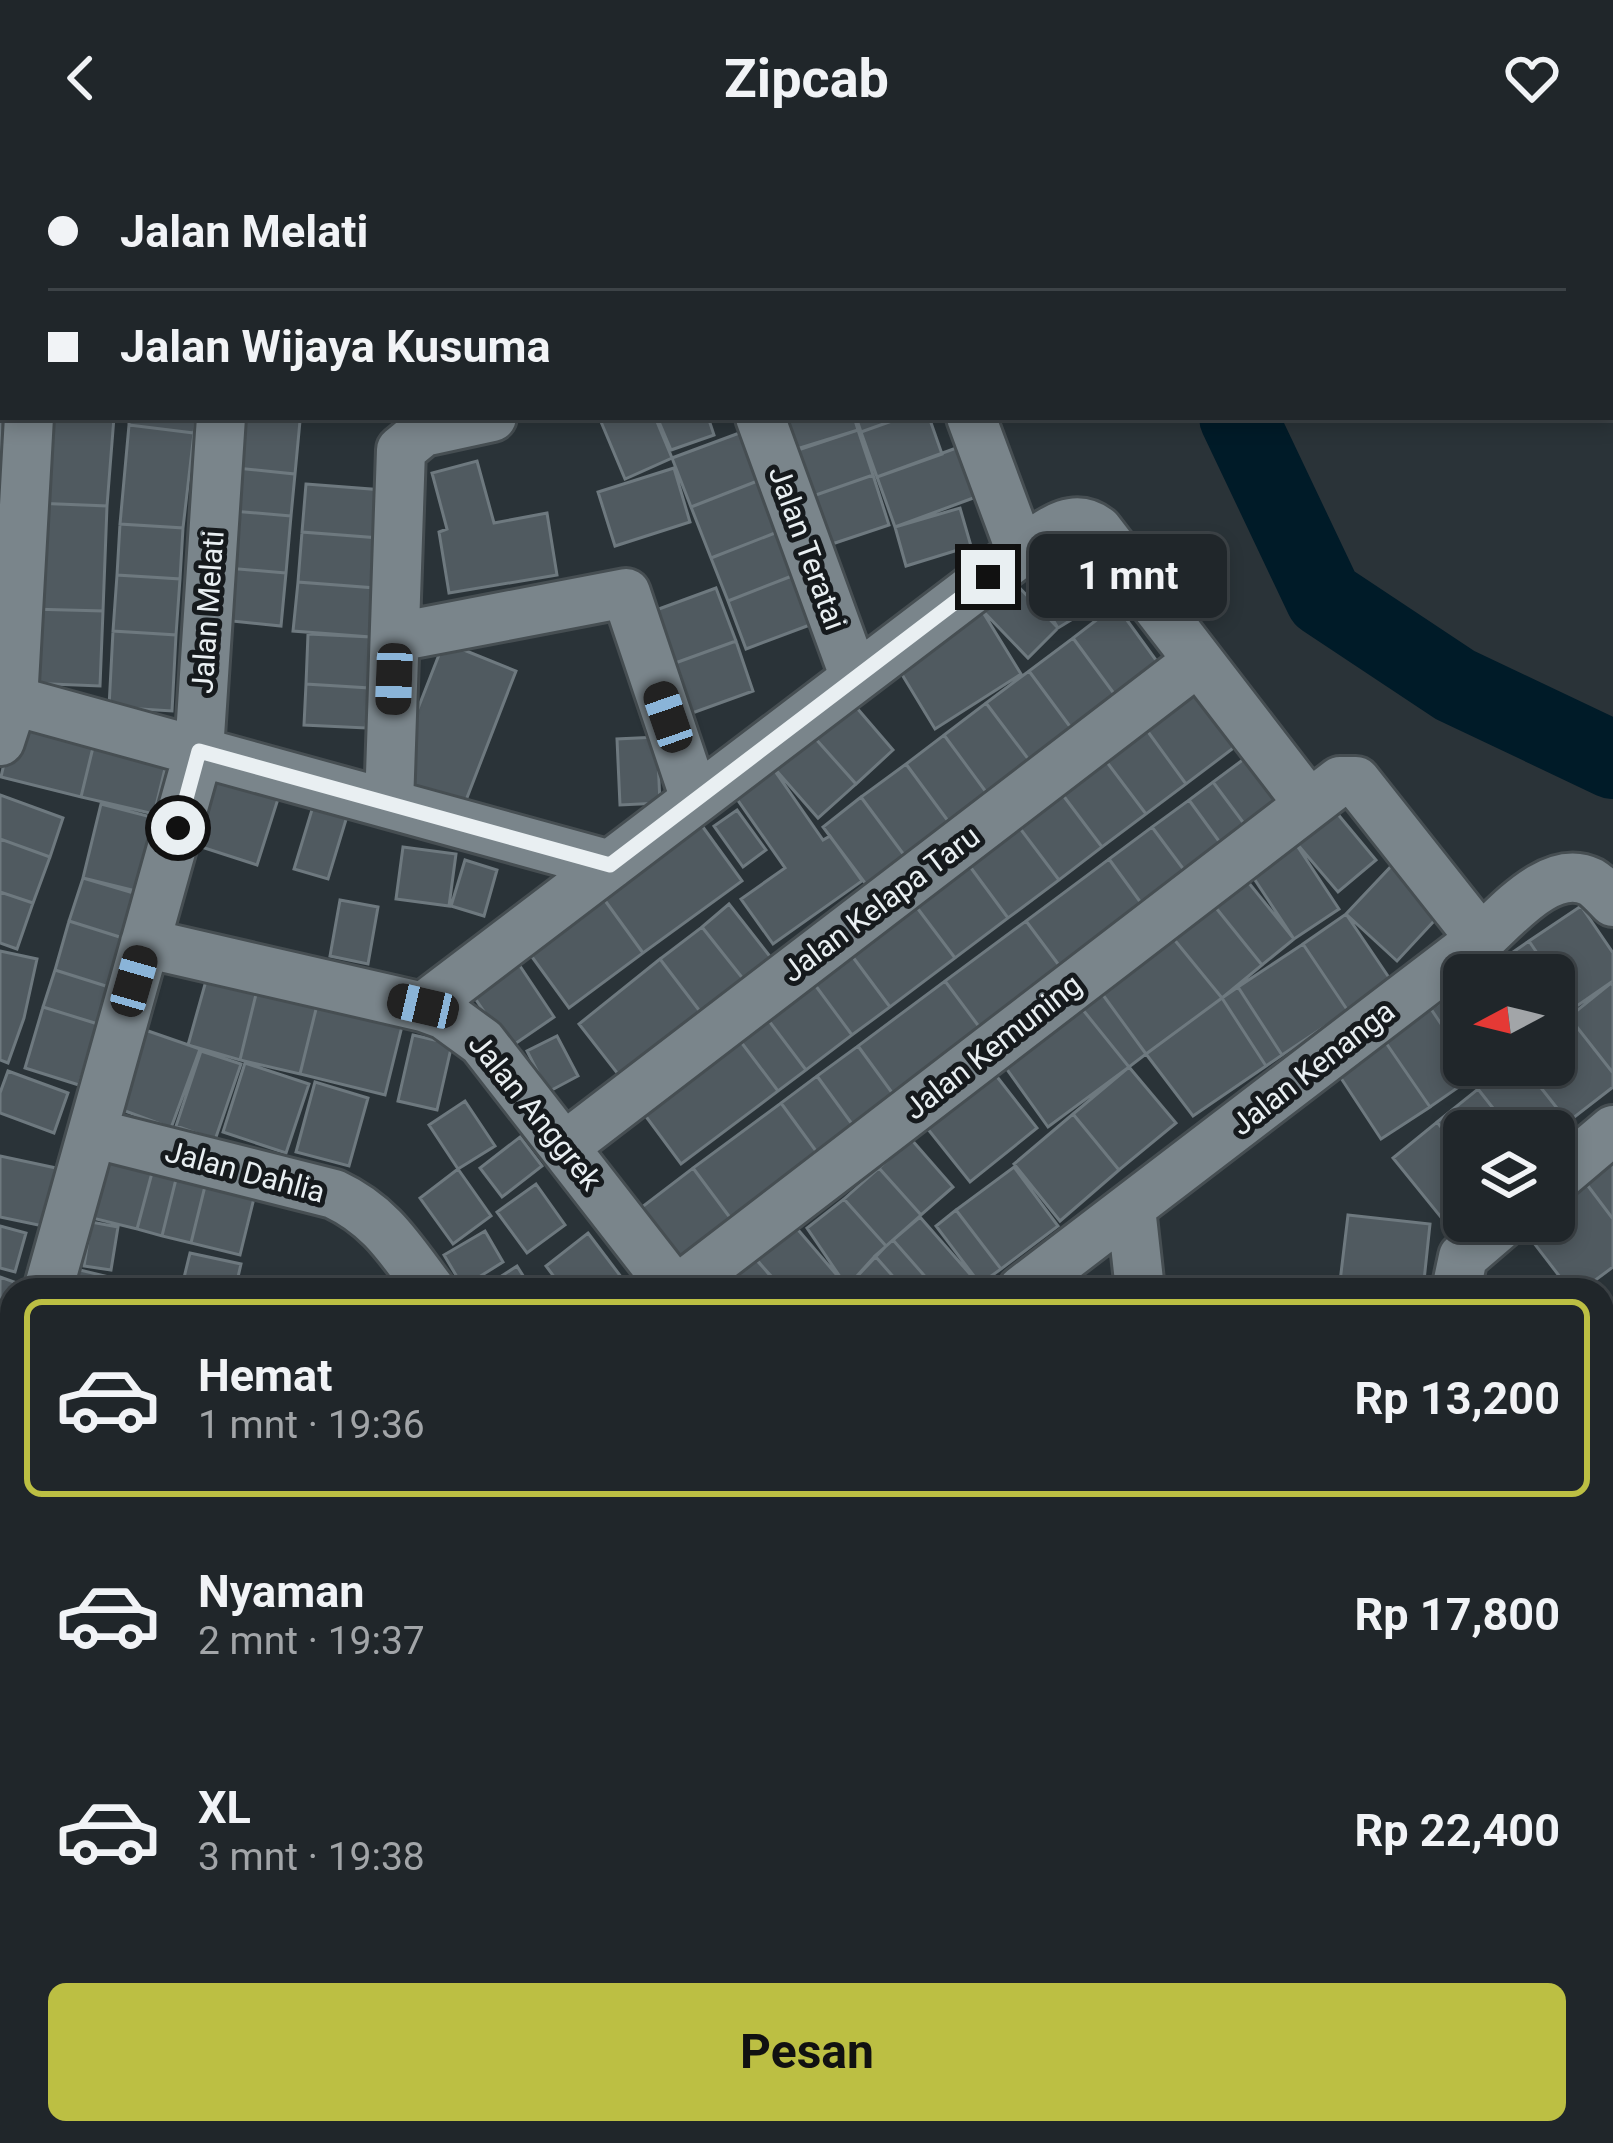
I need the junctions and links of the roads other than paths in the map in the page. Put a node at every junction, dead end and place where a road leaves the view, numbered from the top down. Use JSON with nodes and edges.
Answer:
{"nodes":[{"id":1,"x":29,"y":420,"type":"edge"},
{"id":2,"x":221,"y":420,"type":"edge"},
{"id":3,"x":478,"y":420,"type":"edge"},
{"id":4,"x":761,"y":420,"type":"edge"},
{"id":5,"x":972,"y":420,"type":"edge"},
{"id":6,"x":1021,"y":552,"type":"junction"},
{"id":7,"x":397,"y":637,"type":"junction"},
{"id":8,"x":1198,"y":662,"type":"junction"},
{"id":9,"x":855,"y":678,"type":"junction"},
{"id":10,"x":4,"y":713,"type":"edge"},
{"id":11,"x":199,"y":751,"type":"junction"},
{"id":12,"x":695,"y":800,"type":"junction"},
{"id":13,"x":389,"y":804,"type":"junction"},
{"id":14,"x":1309,"y":804,"type":"junction"},
{"id":15,"x":610,"y":865,"type":"junction"},
{"id":16,"x":1613,"y":902,"type":"edge"},
{"id":17,"x":1481,"y":939,"type":"junction"},
{"id":18,"x":145,"y":943,"type":"junction"},
{"id":19,"x":423,"y":1006,"type":"junction"},
{"id":20,"x":1613,"y":1130,"type":"edge"},
{"id":21,"x":92,"y":1133,"type":"junction"},
{"id":22,"x":565,"y":1146,"type":"junction"},
{"id":23,"x":1575,"y":1162,"type":"edge"},
{"id":24,"x":1131,"y":1208,"type":"junction"},
{"id":25,"x":1480,"y":1242,"type":"edge"},
{"id":26,"x":51,"y":1278,"type":"edge"},
{"id":27,"x":422,"y":1278,"type":"edge"},
{"id":28,"x":667,"y":1278,"type":"edge"},
{"id":29,"x":692,"y":1278,"type":"edge"},
{"id":30,"x":1038,"y":1278,"type":"edge"},
{"id":31,"x":1139,"y":1278,"type":"edge"},
{"id":32,"x":1458,"y":1278,"type":"edge"}],
"edges":[{"from":1,"to":10,"type":"street"},
{"from":2,"to":11,"type":"street","name":"Jalan Melati"},
{"from":3,"to":7,"type":"street"},
{"from":4,"to":9,"type":"street","name":"Jalan Teratai"},
{"from":5,"to":6,"type":"street"},
{"from":6,"to":8,"type":"street"},
{"from":6,"to":9,"type":"street"},
{"from":7,"to":12,"type":"street"},
{"from":7,"to":13,"type":"street"},
{"from":8,"to":14,"type":"street"},
{"from":8,"to":22,"type":"street","name":"Jalan Kelapa Taru"},
{"from":9,"to":12,"type":"street"},
{"from":10,"to":11,"type":"street"},
{"from":11,"to":13,"type":"street"},
{"from":11,"to":18,"type":"street","name":"Jalan Melati"},
{"from":12,"to":15,"type":"street"},
{"from":13,"to":15,"type":"street"},
{"from":14,"to":17,"type":"street","name":"Jalan Kemuning"},
{"from":14,"to":29,"type":"street","name":"Jalan Kemuning"},
{"from":15,"to":19,"type":"street"},
{"from":16,"to":17,"type":"street","name":"Jalan Kenanga"},
{"from":17,"to":24,"type":"street","name":"Jalan Kenanga"},
{"from":18,"to":19,"type":"street","name":"Jalan Anggrek"},
{"from":18,"to":21,"type":"street","name":"Jalan Melati"},
{"from":19,"to":22,"type":"street","name":"Jalan Anggrek"},
{"from":20,"to":23,"type":"street"},
{"from":21,"to":26,"type":"street","name":"Jalan Melati"},
{"from":21,"to":27,"type":"street","name":"Jalan Dahlia"},
{"from":22,"to":28,"type":"street","name":"Jalan Anggrek"},
{"from":24,"to":30,"type":"street","name":"Jalan Kenanga"},
{"from":24,"to":31,"type":"street"},
{"from":25,"to":32,"type":"street"}]}
